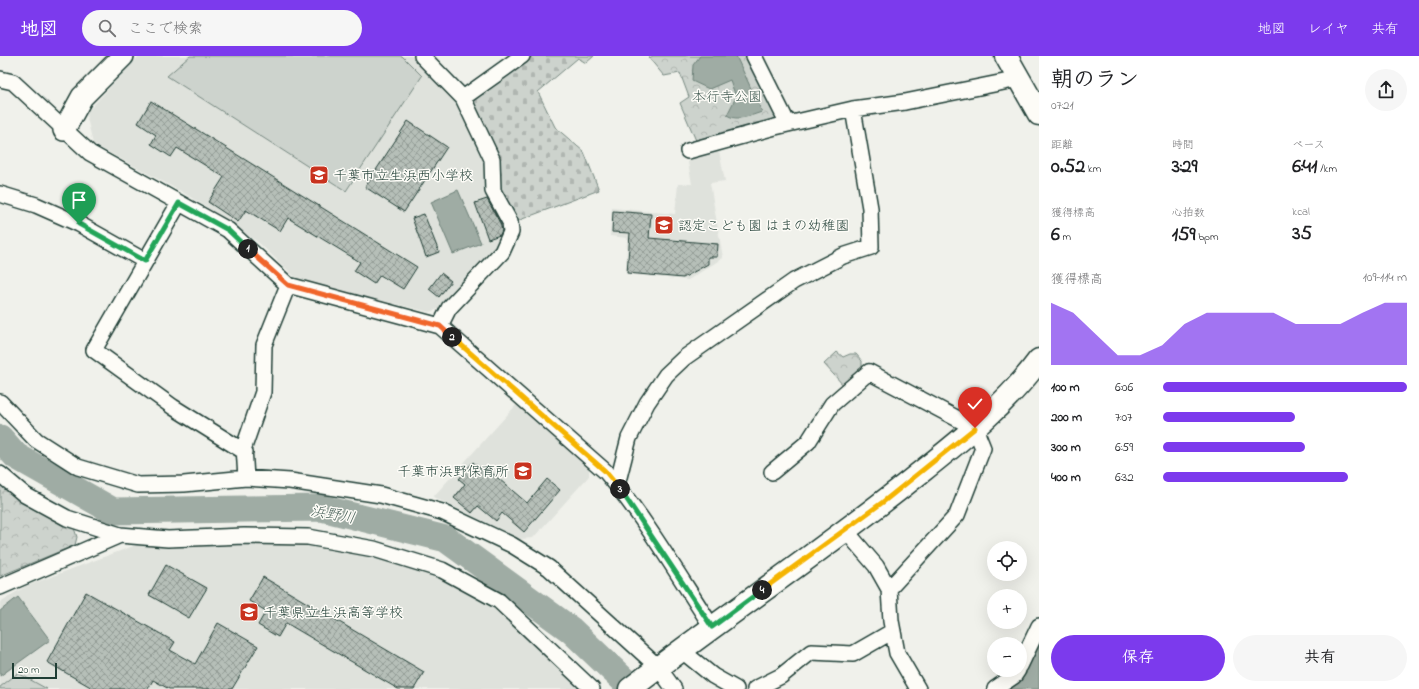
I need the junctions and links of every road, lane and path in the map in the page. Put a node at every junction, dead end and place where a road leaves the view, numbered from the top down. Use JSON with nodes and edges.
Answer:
{"nodes":[{"id":1,"x":123,"y":56,"type":"edge"},
{"id":2,"x":422,"y":56,"type":"edge"},
{"id":3,"x":522,"y":56,"type":"edge"},
{"id":4,"x":754,"y":56,"type":"edge"},
{"id":5,"x":1006,"y":56,"type":"edge"},
{"id":6,"x":0,"y":79,"type":"edge"},
{"id":7,"x":1019,"y":79,"type":"junction"},
{"id":8,"x":463,"y":98,"type":"junction"},
{"id":9,"x":853,"y":109,"type":"junction"},
{"id":10,"x":1039,"y":114,"type":"edge"},
{"id":11,"x":788,"y":124,"type":"junction"},
{"id":12,"x":64,"y":130,"type":"junction"},
{"id":13,"x":688,"y":152,"type":"dead end"},
{"id":14,"x":0,"y":194,"type":"edge"},
{"id":15,"x":179,"y":203,"type":"junction"},
{"id":16,"x":145,"y":261,"type":"junction"},
{"id":17,"x":288,"y":285,"type":"junction"},
{"id":18,"x":440,"y":326,"type":"junction"},
{"id":19,"x":1039,"y":360,"type":"edge"},
{"id":20,"x":0,"y":402,"type":"edge"},
{"id":21,"x":975,"y":428,"type":"junction"},
{"id":22,"x":245,"y":452,"type":"junction"},
{"id":23,"x":772,"y":472,"type":"dead end"},
{"id":24,"x":0,"y":474,"type":"edge"},
{"id":25,"x":246,"y":478,"type":"junction"},
{"id":26,"x":617,"y":485,"type":"junction"},
{"id":27,"x":846,"y":531,"type":"junction"},
{"id":28,"x":120,"y":535,"type":"junction"},
{"id":29,"x":0,"y":587,"type":"edge"},
{"id":30,"x":890,"y":589,"type":"junction"},
{"id":31,"x":1039,"y":626,"type":"edge"},
{"id":32,"x":712,"y":627,"type":"junction"},
{"id":33,"x":893,"y":631,"type":"junction"},
{"id":34,"x":681,"y":650,"type":"junction"},
{"id":35,"x":1027,"y":651,"type":"edge"},
{"id":36,"x":656,"y":669,"type":"junction"},
{"id":37,"x":1013,"y":677,"type":"edge"},
{"id":38,"x":592,"y":689,"type":"edge"},
{"id":39,"x":630,"y":689,"type":"edge"},
{"id":40,"x":674,"y":689,"type":"edge"},
{"id":41,"x":736,"y":689,"type":"edge"},
{"id":42,"x":755,"y":689,"type":"edge"},
{"id":43,"x":918,"y":689,"type":"edge"},
{"id":44,"x":996,"y":689,"type":"edge"}],
"edges":[{"from":1,"to":12,"type":"street"},
{"from":2,"to":8,"type":"street"},
{"from":3,"to":8,"type":"street"},
{"from":4,"to":11,"type":"street"},
{"from":5,"to":7,"type":"main road"},
{"from":6,"to":12,"type":"street"},
{"from":7,"to":9,"type":"street"},
{"from":7,"to":10,"type":"main road"},
{"from":8,"to":18,"type":"street"},
{"from":9,"to":11,"type":"street"},
{"from":9,"to":26,"type":"street"},
{"from":11,"to":13,"type":"street"},
{"from":12,"to":15,"type":"street"},
{"from":14,"to":16,"type":"street"},
{"from":15,"to":16,"type":"street"},
{"from":15,"to":17,"type":"street"},
{"from":16,"to":22,"type":"street"},
{"from":17,"to":18,"type":"street"},
{"from":17,"to":22,"type":"street"},
{"from":18,"to":26,"type":"street"},
{"from":19,"to":21,"type":"main road"},
{"from":20,"to":25,"type":"street"},
{"from":21,"to":23,"type":"street"},
{"from":21,"to":27,"type":"main road"},
{"from":21,"to":30,"type":"street"},
{"from":22,"to":25,"type":"street"},
{"from":24,"to":28,"type":"street"},
{"from":25,"to":36,"type":"street"},
{"from":26,"to":32,"type":"street"},
{"from":27,"to":30,"type":"street"},
{"from":27,"to":32,"type":"main road"},
{"from":28,"to":29,"type":"street"},
{"from":28,"to":38,"type":"street"},
{"from":30,"to":33,"type":"street"},
{"from":31,"to":35,"type":"street"},
{"from":32,"to":34,"type":"main road"},
{"from":33,"to":42,"type":"street"},
{"from":33,"to":43,"type":"street"},
{"from":34,"to":36,"type":"main road"},
{"from":34,"to":41,"type":"street"},
{"from":36,"to":39,"type":"main road"},
{"from":36,"to":40,"type":"street"},
{"from":37,"to":44,"type":"street"}]}
